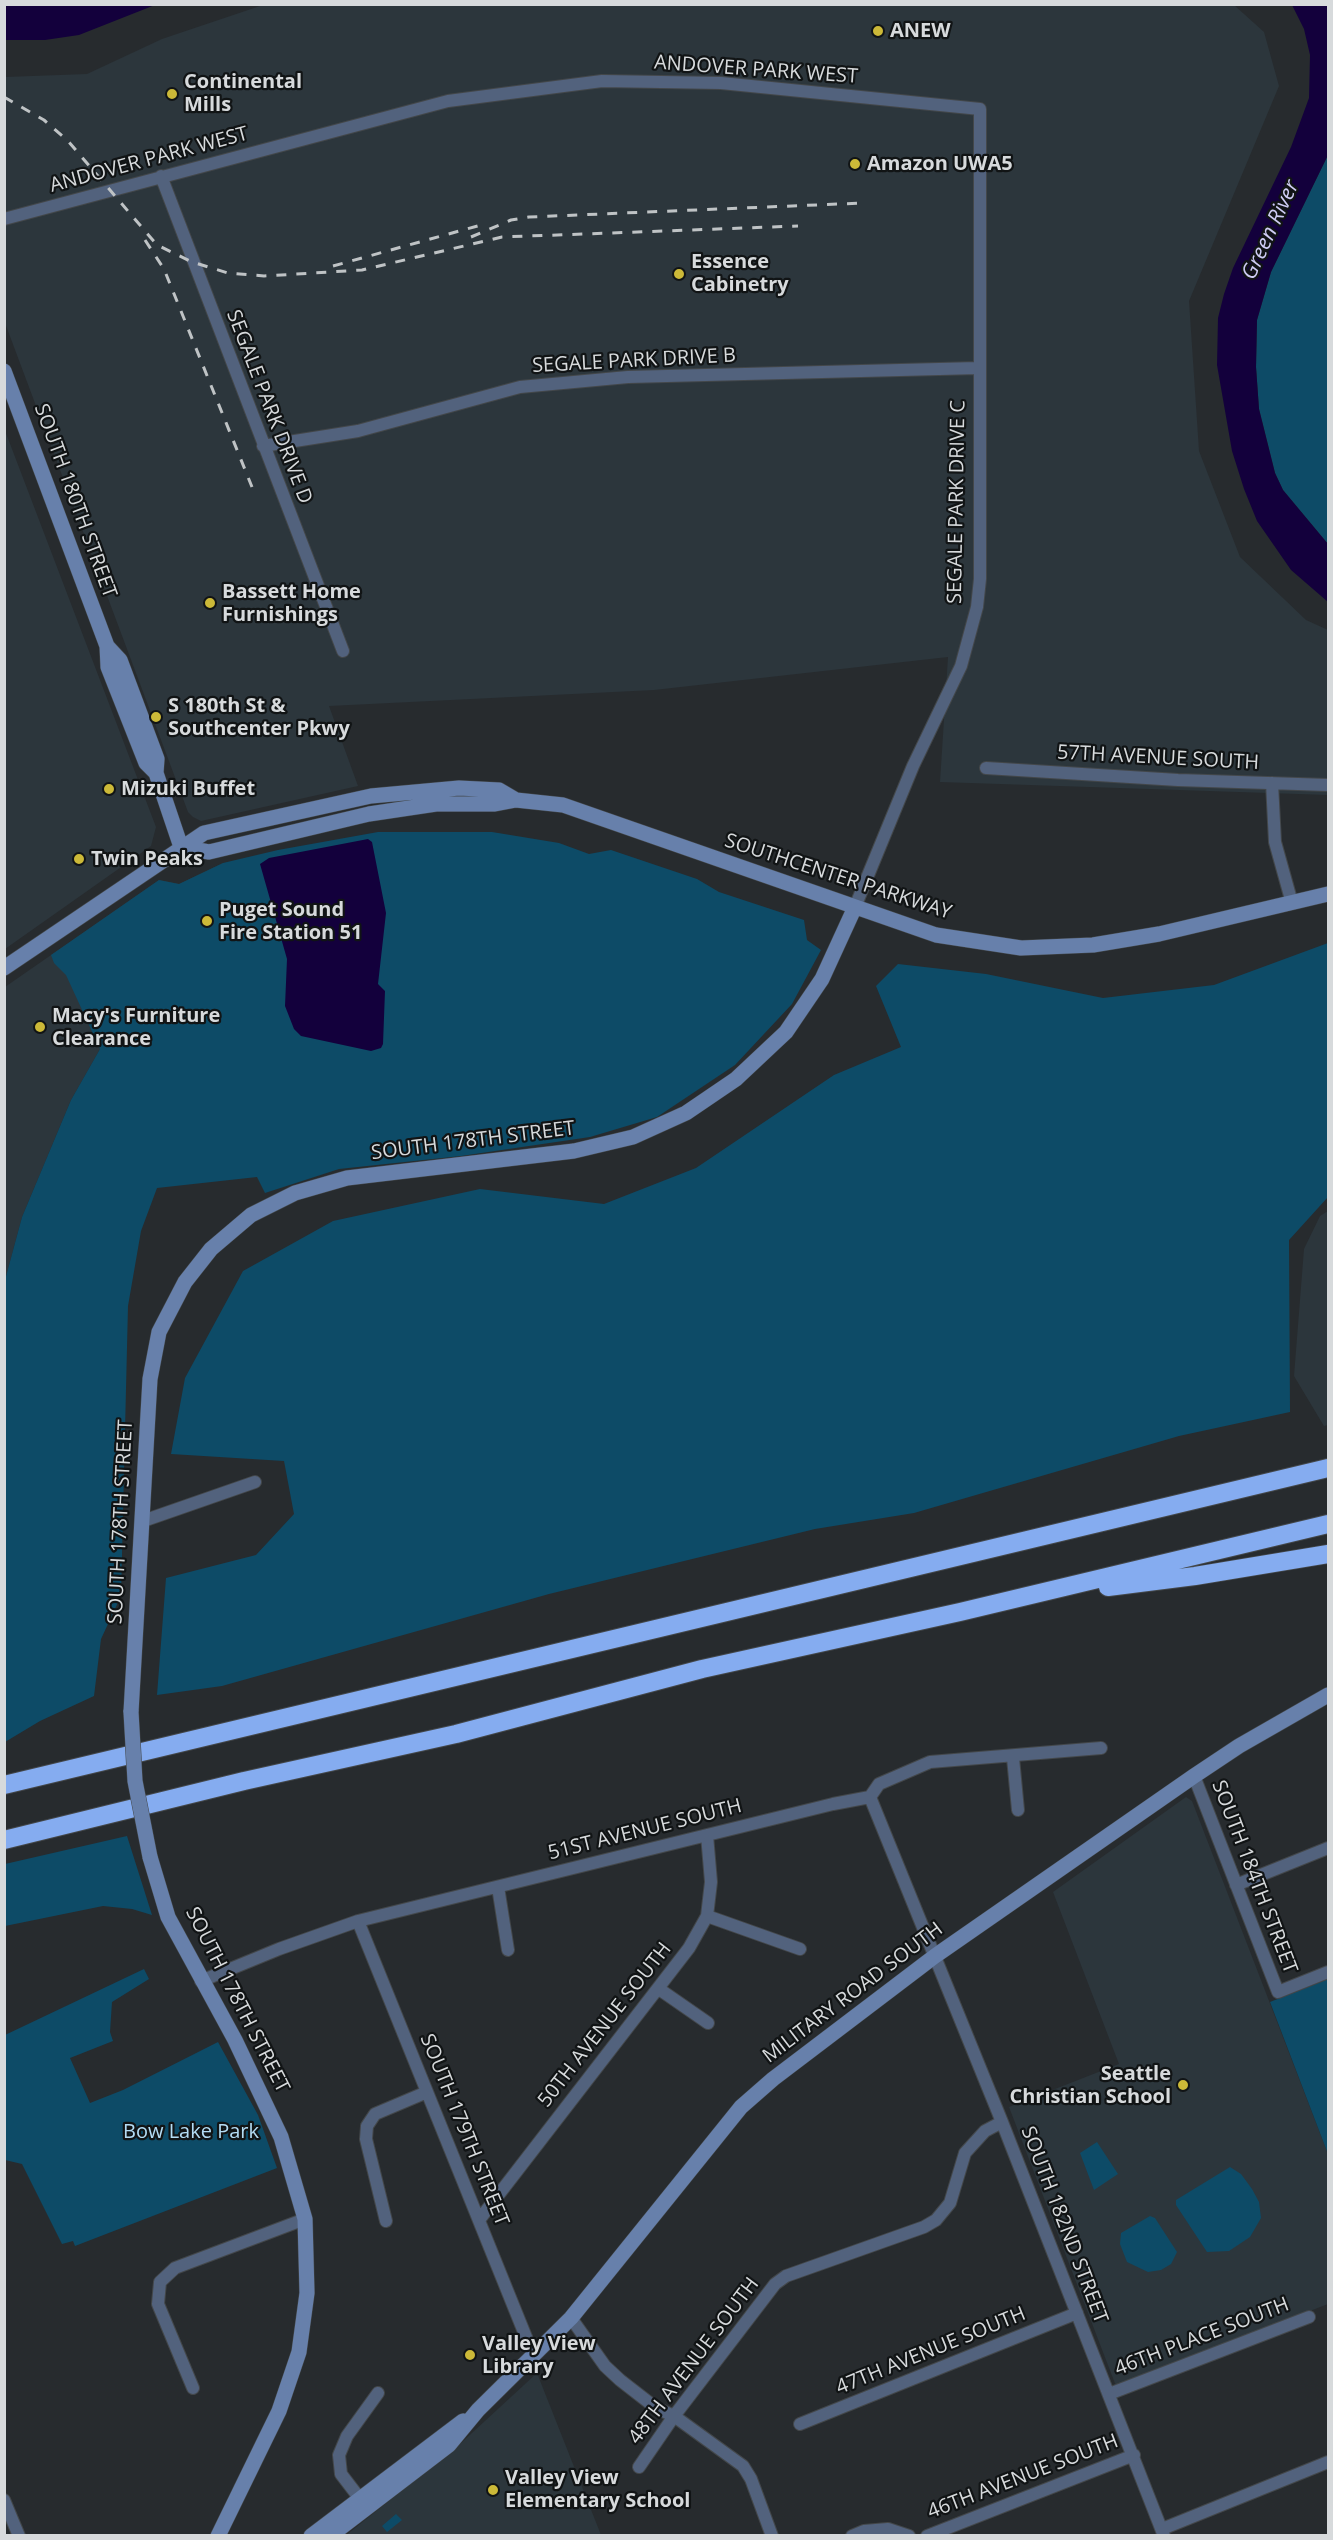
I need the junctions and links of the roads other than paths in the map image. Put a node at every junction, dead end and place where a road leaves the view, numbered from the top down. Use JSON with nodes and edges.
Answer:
{"nodes":[{"id":1,"x":980,"y":109,"type":"joint"},
{"id":2,"x":161,"y":176,"type":"junction"},
{"id":3,"x":4,"y":219,"type":"edge"},
{"id":4,"x":978,"y":368,"type":"junction"},
{"id":5,"x":4,"y":371,"type":"edge"},
{"id":6,"x":262,"y":447,"type":"junction"},
{"id":7,"x":343,"y":651,"type":"dead end"},
{"id":8,"x":986,"y":768,"type":"dead end"},
{"id":9,"x":1272,"y":783,"type":"junction"},
{"id":10,"x":1329,"y":785,"type":"edge"},
{"id":11,"x":182,"y":847,"type":"junction"},
{"id":12,"x":1329,"y":894,"type":"edge"},
{"id":13,"x":1292,"y":903,"type":"junction"},
{"id":14,"x":855,"y":907,"type":"junction"},
{"id":15,"x":4,"y":968,"type":"edge"},
{"id":16,"x":1329,"y":1468,"type":"edge"},
{"id":17,"x":255,"y":1482,"type":"dead end"},
{"id":18,"x":143,"y":1521,"type":"junction"},
{"id":19,"x":1329,"y":1524,"type":"edge"},
{"id":20,"x":1329,"y":1554,"type":"edge"},
{"id":21,"x":1020,"y":1598,"type":"junction"},
{"id":22,"x":1329,"y":1695,"type":"edge"},
{"id":23,"x":1101,"y":1748,"type":"dead end"},
{"id":24,"x":1013,"y":1758,"type":"junction"},
{"id":25,"x":1194,"y":1776,"type":"junction"},
{"id":26,"x":4,"y":1785,"type":"edge"},
{"id":27,"x":870,"y":1797,"type":"junction"},
{"id":28,"x":1018,"y":1810,"type":"dead end"},
{"id":29,"x":707,"y":1835,"type":"junction"},
{"id":30,"x":4,"y":1840,"type":"edge"},
{"id":31,"x":1329,"y":1848,"type":"edge"},
{"id":32,"x":1236,"y":1885,"type":"junction"},
{"id":33,"x":498,"y":1887,"type":"junction"},
{"id":34,"x":707,"y":1916,"type":"junction"},
{"id":35,"x":358,"y":1921,"type":"junction"},
{"id":36,"x":800,"y":1949,"type":"dead end"},
{"id":37,"x":508,"y":1950,"type":"dead end"},
{"id":38,"x":934,"y":1956,"type":"junction"},
{"id":39,"x":1329,"y":1972,"type":"edge"},
{"id":40,"x":201,"y":1981,"type":"junction"},
{"id":41,"x":659,"y":1989,"type":"junction"},
{"id":42,"x":708,"y":2023,"type":"dead end"},
{"id":43,"x":427,"y":2092,"type":"junction"},
{"id":44,"x":1002,"y":2122,"type":"junction"},
{"id":45,"x":305,"y":2218,"type":"junction"},
{"id":46,"x":479,"y":2220,"type":"junction"},
{"id":47,"x":386,"y":2222,"type":"dead end"},
{"id":48,"x":1077,"y":2313,"type":"junction"},
{"id":49,"x":1310,"y":2317,"type":"dead end"},
{"id":50,"x":571,"y":2318,"type":"junction"},
{"id":51,"x":536,"y":2352,"type":"junction"},
{"id":52,"x":193,"y":2388,"type":"dead end"},
{"id":53,"x":378,"y":2393,"type":"dead end"},
{"id":54,"x":1109,"y":2394,"type":"junction"},
{"id":55,"x":674,"y":2416,"type":"junction"},
{"id":56,"x":800,"y":2424,"type":"dead end"},
{"id":57,"x":1134,"y":2455,"type":"junction"},
{"id":58,"x":1329,"y":2462,"type":"edge"},
{"id":59,"x":639,"y":2468,"type":"dead end"},
{"id":60,"x":4,"y":2500,"type":"edge"},
{"id":61,"x":363,"y":2502,"type":"junction"},
{"id":62,"x":1163,"y":2532,"type":"edge"},
{"id":63,"x":19,"y":2535,"type":"edge"},
{"id":64,"x":218,"y":2535,"type":"edge"},
{"id":65,"x":311,"y":2535,"type":"edge"},
{"id":66,"x":330,"y":2535,"type":"edge"},
{"id":67,"x":772,"y":2535,"type":"edge"},
{"id":68,"x":852,"y":2535,"type":"edge"},
{"id":69,"x":909,"y":2535,"type":"edge"},
{"id":70,"x":927,"y":2535,"type":"edge"}],
"edges":[{"from":1,"to":2,"type":"street","name":"ANDOVER PARK WEST"},
{"from":1,"to":4,"type":"street","name":"SEGALE PARK DRIVE C"},
{"from":2,"to":3,"type":"street","name":"ANDOVER PARK WEST"},
{"from":2,"to":6,"type":"street","name":"SEGALE PARK DRIVE D"},
{"from":4,"to":6,"type":"street","name":"SEGALE PARK DRIVE B"},
{"from":4,"to":14,"type":"street","name":"SEGALE PARK DRIVE C"},
{"from":5,"to":11,"type":"main road","name":"SOUTH 180TH STREET"},
{"from":6,"to":7,"type":"street","name":"SEGALE PARK DRIVE D"},
{"from":8,"to":9,"type":"street","name":"57TH AVENUE SOUTH"},
{"from":9,"to":10,"type":"street","name":"57TH AVENUE SOUTH"},
{"from":9,"to":13,"type":"street"},
{"from":11,"to":14,"type":"main road","name":"SOUTHCENTER PARKWAY"},
{"from":11,"to":15,"type":"main road","name":"SOUTHCENTER PARKWAY"},
{"from":12,"to":13,"type":"main road","name":"SOUTHCENTER PARKWAY"},
{"from":13,"to":14,"type":"main road","name":"SOUTHCENTER PARKWAY"},
{"from":14,"to":18,"type":"main road","name":"SOUTH 178TH STREET"},
{"from":16,"to":26,"type":"highway"},
{"from":17,"to":18,"type":"street"},
{"from":18,"to":40,"type":"main road","name":"SOUTH 178TH STREET","bridge":true},
{"from":19,"to":21,"type":"highway"},
{"from":20,"to":21,"type":"highway"},
{"from":21,"to":30,"type":"highway"},
{"from":22,"to":25,"type":"main road","name":"MILITARY ROAD SOUTH"},
{"from":23,"to":24,"type":"street","name":"51ST AVENUE SOUTH"},
{"from":24,"to":27,"type":"street","name":"51ST AVENUE SOUTH"},
{"from":24,"to":28,"type":"street"},
{"from":25,"to":32,"type":"street","name":"SOUTH 184TH STREET"},
{"from":25,"to":38,"type":"main road","name":"MILITARY ROAD SOUTH"},
{"from":27,"to":29,"type":"street","name":"51ST AVENUE SOUTH"},
{"from":27,"to":38,"type":"street","name":"SOUTH 182ND STREET"},
{"from":29,"to":33,"type":"street","name":"51ST AVENUE SOUTH"},
{"from":29,"to":34,"type":"street","name":"50TH AVENUE SOUTH"},
{"from":31,"to":32,"type":"street"},
{"from":32,"to":39,"type":"street","name":"SOUTH 184TH STREET"},
{"from":33,"to":35,"type":"street","name":"51ST AVENUE SOUTH"},
{"from":33,"to":37,"type":"street"},
{"from":34,"to":36,"type":"street"},
{"from":34,"to":41,"type":"street","name":"50TH AVENUE SOUTH"},
{"from":35,"to":40,"type":"street","name":"51ST AVENUE SOUTH"},
{"from":35,"to":43,"type":"street","name":"SOUTH 179TH STREET"},
{"from":38,"to":44,"type":"street","name":"SOUTH 182ND STREET"},
{"from":38,"to":50,"type":"main road","name":"MILITARY ROAD SOUTH"},
{"from":40,"to":45,"type":"main road","name":"SOUTH 178TH STREET"},
{"from":41,"to":42,"type":"street"},
{"from":41,"to":46,"type":"street","name":"50TH AVENUE SOUTH"},
{"from":43,"to":46,"type":"street","name":"SOUTH 179TH STREET"},
{"from":43,"to":47,"type":"street"},
{"from":44,"to":48,"type":"street","name":"SOUTH 182ND STREET"},
{"from":44,"to":55,"type":"street","name":"48TH AVENUE SOUTH"},
{"from":45,"to":52,"type":"street"},
{"from":45,"to":64,"type":"main road","name":"SOUTH 178TH STREET"},
{"from":46,"to":51,"type":"street","name":"SOUTH 179TH STREET"},
{"from":48,"to":54,"type":"street","name":"SOUTH 182ND STREET"},
{"from":48,"to":56,"type":"street","name":"47TH AVENUE SOUTH"},
{"from":49,"to":54,"type":"street","name":"46TH PLACE SOUTH"},
{"from":50,"to":51,"type":"main road","name":"MILITARY ROAD SOUTH"},
{"from":50,"to":55,"type":"street"},
{"from":51,"to":61,"type":"main road","name":"MILITARY ROAD SOUTH"},
{"from":53,"to":61,"type":"street"},
{"from":54,"to":57,"type":"street","name":"SOUTH 182ND STREET"},
{"from":55,"to":59,"type":"street","name":"48TH AVENUE SOUTH"},
{"from":55,"to":67,"type":"street"},
{"from":57,"to":62,"type":"street","name":"SOUTH 182ND STREET"},
{"from":57,"to":70,"type":"street","name":"46TH AVENUE SOUTH"},
{"from":58,"to":62,"type":"street"},
{"from":60,"to":63,"type":"street"},
{"from":61,"to":65,"type":"main road","name":"MILITARY ROAD SOUTH"},
{"from":61,"to":66,"type":"main road","name":"MILITARY ROAD SOUTH"},
{"from":68,"to":69,"type":"street","name":"46TH AVENUE SOUTH"}]}
